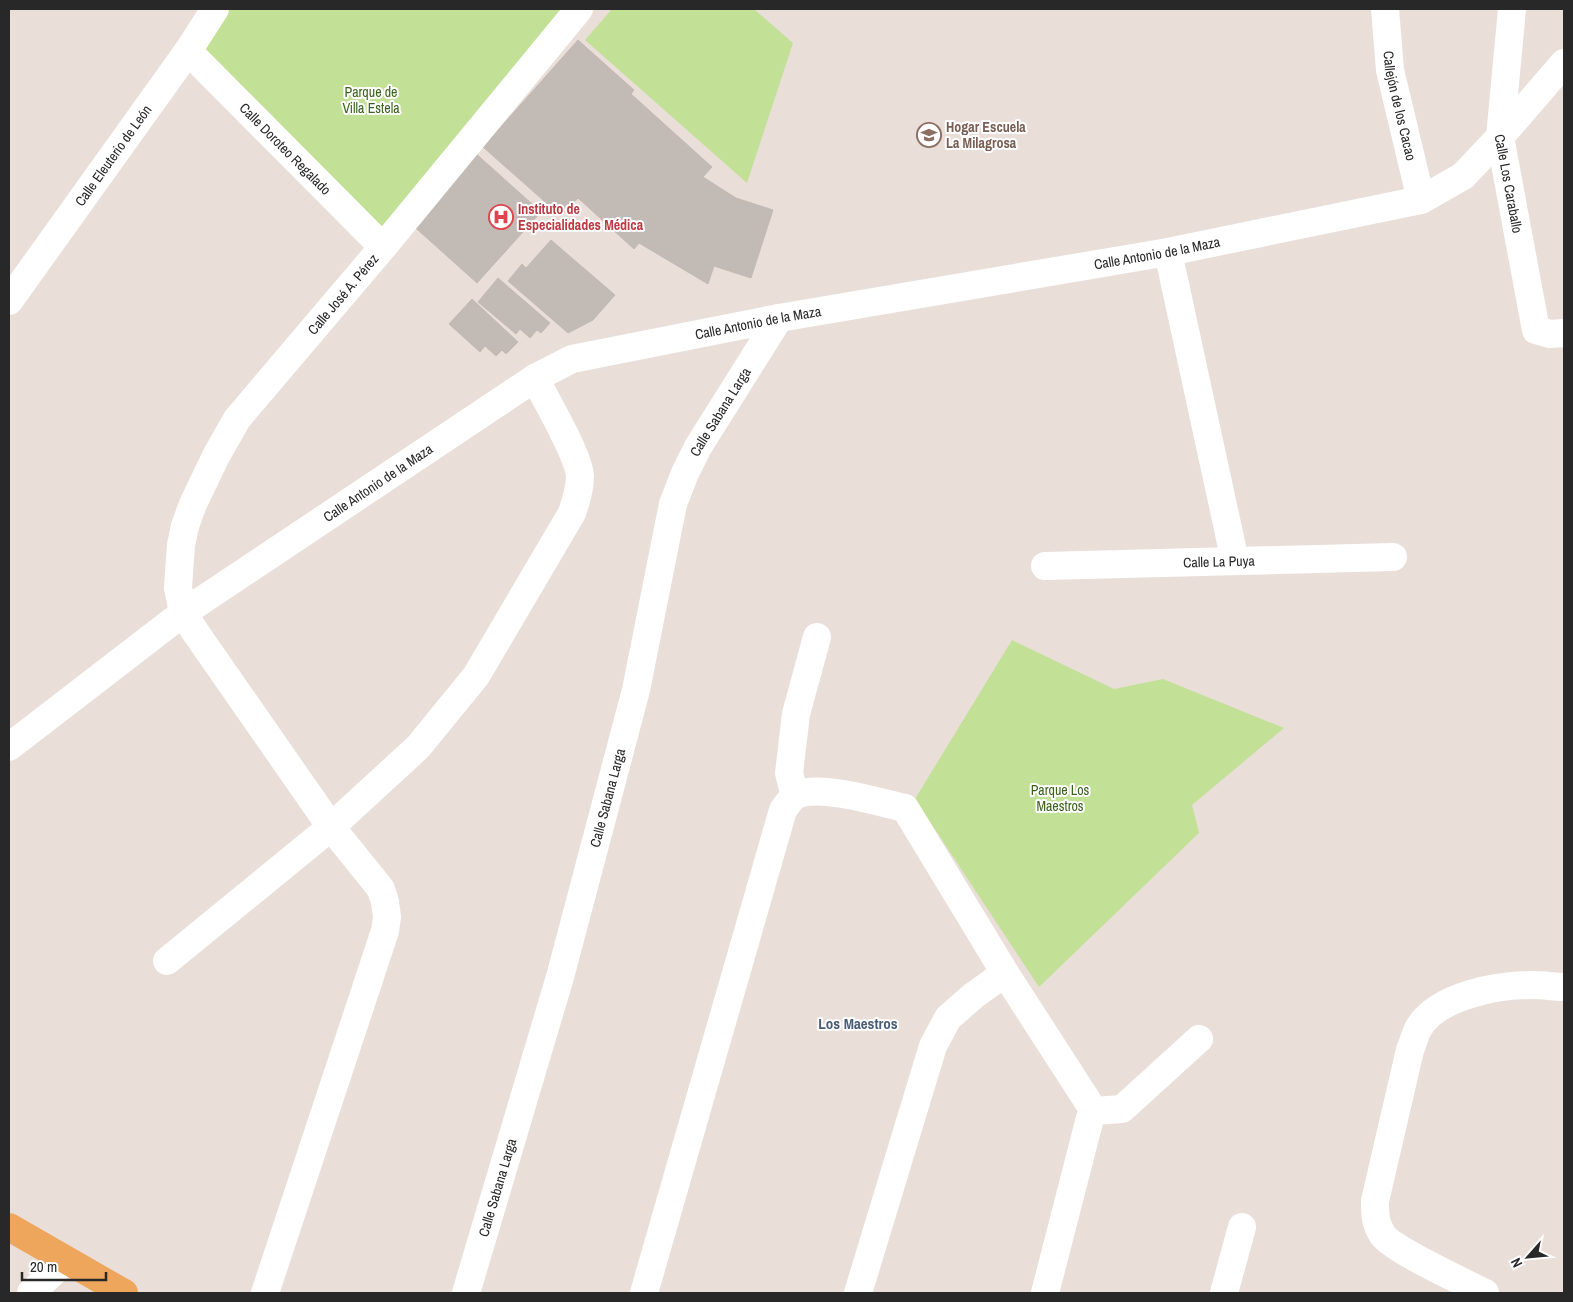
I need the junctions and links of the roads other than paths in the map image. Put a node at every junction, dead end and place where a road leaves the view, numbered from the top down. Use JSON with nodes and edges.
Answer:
{"nodes":[{"id":1,"x":215,"y":9,"type":"edge"},
{"id":2,"x":579,"y":9,"type":"edge"},
{"id":3,"x":1385,"y":9,"type":"edge"},
{"id":4,"x":1512,"y":9,"type":"edge"},
{"id":5,"x":188,"y":51,"type":"junction"},
{"id":6,"x":1564,"y":63,"type":"edge"},
{"id":7,"x":1500,"y":137,"type":"junction"},
{"id":8,"x":1421,"y":200,"type":"junction"},
{"id":9,"x":383,"y":247,"type":"junction"},
{"id":10,"x":1168,"y":252,"type":"junction"},
{"id":11,"x":9,"y":301,"type":"edge"},
{"id":12,"x":779,"y":318,"type":"junction"},
{"id":13,"x":1564,"y":332,"type":"edge"},
{"id":14,"x":534,"y":378,"type":"junction"},
{"id":15,"x":1394,"y":557,"type":"dead end"},
{"id":16,"x":1235,"y":561,"type":"junction"},
{"id":17,"x":1045,"y":566,"type":"dead end"},
{"id":18,"x":183,"y":612,"type":"junction"},
{"id":19,"x":817,"y":637,"type":"dead end"},
{"id":20,"x":9,"y":747,"type":"edge"},
{"id":21,"x":794,"y":796,"type":"junction"},
{"id":22,"x":331,"y":826,"type":"junction"},
{"id":23,"x":167,"y":961,"type":"dead end"},
{"id":24,"x":1005,"y":974,"type":"junction"},
{"id":25,"x":1564,"y":987,"type":"edge"},
{"id":26,"x":1199,"y":1039,"type":"dead end"},
{"id":27,"x":1094,"y":1111,"type":"junction"},
{"id":28,"x":9,"y":1227,"type":"edge"},
{"id":29,"x":1242,"y":1227,"type":"dead end"},
{"id":30,"x":65,"y":1261,"type":"junction"},
{"id":31,"x":31,"y":1293,"type":"edge"},
{"id":32,"x":124,"y":1293,"type":"edge"},
{"id":33,"x":265,"y":1293,"type":"edge"},
{"id":34,"x":466,"y":1293,"type":"edge"},
{"id":35,"x":644,"y":1293,"type":"edge"},
{"id":36,"x":858,"y":1293,"type":"edge"},
{"id":37,"x":1045,"y":1293,"type":"edge"},
{"id":38,"x":1224,"y":1293,"type":"edge"},
{"id":39,"x":1485,"y":1293,"type":"edge"}],
"edges":[{"from":1,"to":5,"type":"street","name":"Calle Eleuterio de León"},
{"from":2,"to":9,"type":"street","name":"Calle José A. Pérez"},
{"from":3,"to":8,"type":"street","name":"Callejón de los Cacao"},
{"from":4,"to":7,"type":"street","name":"Calle Los Caraballo"},
{"from":5,"to":9,"type":"street","name":"Calle Doroteo Regalado"},
{"from":5,"to":11,"type":"street","name":"Calle Eleuterio de León"},
{"from":6,"to":7,"type":"street","name":"Calle Antonio de la Maza"},
{"from":7,"to":8,"type":"street","name":"Calle Antonio de la Maza"},
{"from":7,"to":13,"type":"street","name":"Calle Los Caraballo"},
{"from":8,"to":10,"type":"street","name":"Calle Antonio de la Maza"},
{"from":9,"to":18,"type":"street","name":"Calle José A. Pérez"},
{"from":10,"to":12,"type":"street","name":"Calle Antonio de la Maza"},
{"from":10,"to":16,"type":"street"},
{"from":12,"to":14,"type":"street","name":"Calle Antonio de la Maza"},
{"from":12,"to":34,"type":"street","name":"Calle Sabana Larga"},
{"from":14,"to":18,"type":"street","name":"Calle Antonio de la Maza"},
{"from":14,"to":22,"type":"street"},
{"from":15,"to":16,"type":"street","name":"Calle La Puya"},
{"from":16,"to":17,"type":"street","name":"Calle La Puya"},
{"from":18,"to":20,"type":"street","name":"Calle Antonio de la Maza"},
{"from":18,"to":22,"type":"street"},
{"from":19,"to":21,"type":"street"},
{"from":21,"to":24,"type":"street"},
{"from":21,"to":35,"type":"street"},
{"from":22,"to":23,"type":"street"},
{"from":22,"to":33,"type":"street"},
{"from":24,"to":27,"type":"street"},
{"from":24,"to":36,"type":"street"},
{"from":25,"to":39,"type":"street"},
{"from":26,"to":27,"type":"street"},
{"from":27,"to":37,"type":"street"},
{"from":28,"to":30,"type":"main road"},
{"from":29,"to":38,"type":"street"},
{"from":30,"to":31,"type":"street"},
{"from":30,"to":32,"type":"main road"}]}
